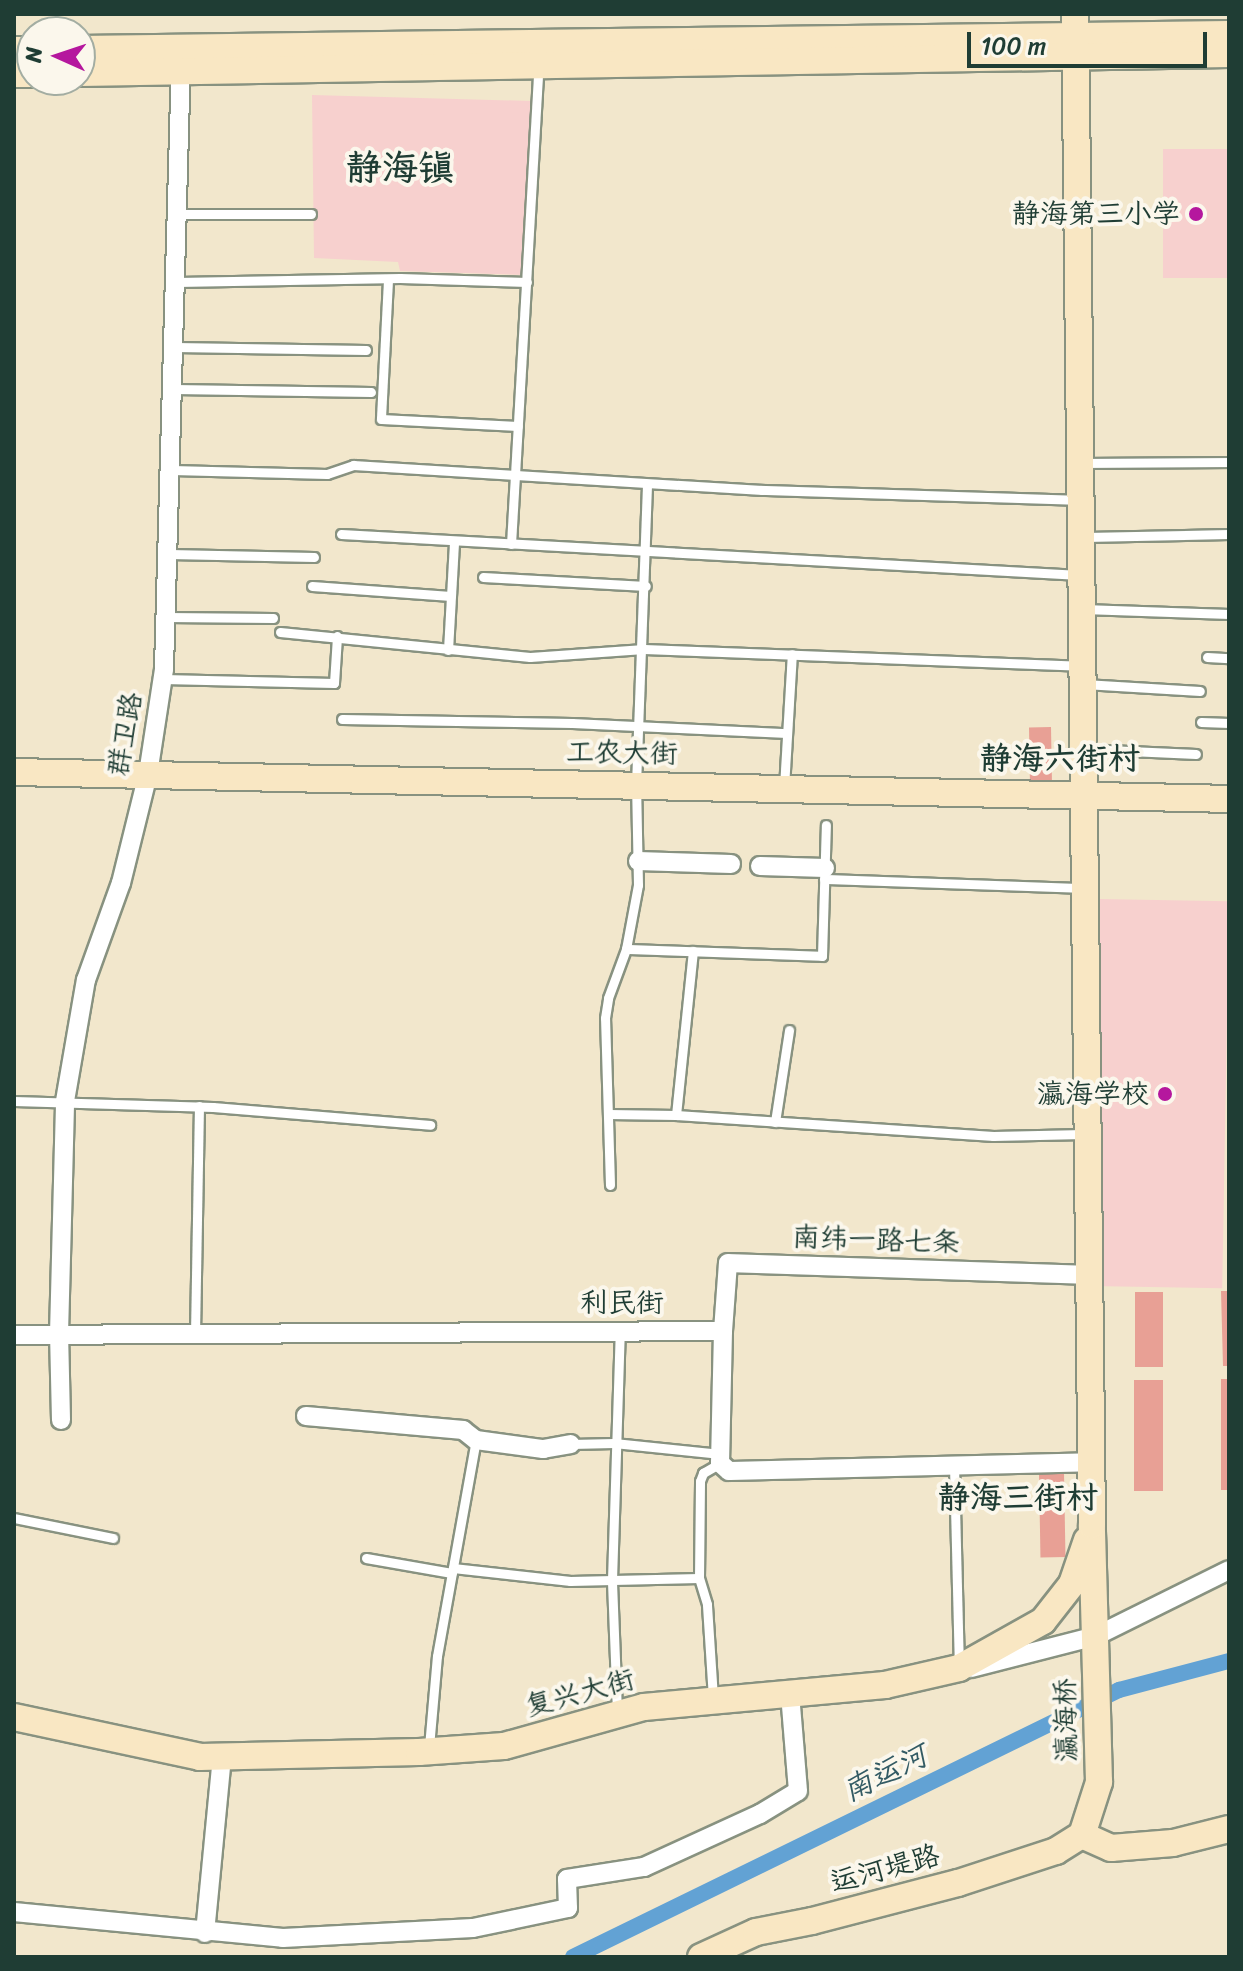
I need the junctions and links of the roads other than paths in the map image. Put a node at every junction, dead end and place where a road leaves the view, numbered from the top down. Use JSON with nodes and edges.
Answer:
{"nodes":[{"id":1,"x":1229,"y":34,"type":"edge"},
{"id":2,"x":1075,"y":35,"type":"edge"},
{"id":3,"x":852,"y":37,"type":"edge"},
{"id":4,"x":96,"y":51,"type":"edge"},
{"id":5,"x":1229,"y":54,"type":"edge"},
{"id":6,"x":181,"y":59,"type":"junction"},
{"id":7,"x":538,"y":65,"type":"junction"},
{"id":8,"x":96,"y":71,"type":"edge"},
{"id":9,"x":178,"y":214,"type":"junction"},
{"id":10,"x":311,"y":214,"type":"dead end"},
{"id":11,"x":388,"y":280,"type":"junction"},
{"id":12,"x":177,"y":282,"type":"junction"},
{"id":13,"x":527,"y":282,"type":"junction"},
{"id":14,"x":175,"y":347,"type":"junction"},
{"id":15,"x":366,"y":350,"type":"dead end"},
{"id":16,"x":174,"y":389,"type":"junction"},
{"id":17,"x":371,"y":392,"type":"dead end"},
{"id":18,"x":518,"y":426,"type":"junction"},
{"id":19,"x":1229,"y":462,"type":"edge"},
{"id":20,"x":1080,"y":463,"type":"junction"},
{"id":21,"x":172,"y":470,"type":"junction"},
{"id":22,"x":515,"y":477,"type":"junction"},
{"id":23,"x":647,"y":484,"type":"junction"},
{"id":24,"x":1081,"y":500,"type":"junction"},
{"id":25,"x":341,"y":534,"type":"dead end"},
{"id":26,"x":1229,"y":534,"type":"edge"},
{"id":27,"x":1081,"y":537,"type":"junction"},
{"id":28,"x":454,"y":541,"type":"junction"},
{"id":29,"x":511,"y":544,"type":"junction"},
{"id":30,"x":644,"y":552,"type":"junction"},
{"id":31,"x":169,"y":554,"type":"junction"},
{"id":32,"x":314,"y":557,"type":"dead end"},
{"id":33,"x":1082,"y":575,"type":"junction"},
{"id":34,"x":483,"y":577,"type":"dead end"},
{"id":35,"x":312,"y":586,"type":"dead end"},
{"id":36,"x":646,"y":586,"type":"junction"},
{"id":37,"x":451,"y":596,"type":"junction"},
{"id":38,"x":1083,"y":609,"type":"junction"},
{"id":39,"x":1229,"y":614,"type":"edge"},
{"id":40,"x":166,"y":617,"type":"junction"},
{"id":41,"x":273,"y":618,"type":"dead end"},
{"id":42,"x":280,"y":632,"type":"dead end"},
{"id":43,"x":337,"y":636,"type":"junction"},
{"id":44,"x":644,"y":649,"type":"junction"},
{"id":45,"x":448,"y":650,"type":"junction"},
{"id":46,"x":792,"y":654,"type":"junction"},
{"id":47,"x":1207,"y":657,"type":"dead end"},
{"id":48,"x":1229,"y":658,"type":"edge"},
{"id":49,"x":1084,"y":675,"type":"junction"},
{"id":50,"x":163,"y":679,"type":"junction"},
{"id":51,"x":1200,"y":691,"type":"dead end"},
{"id":52,"x":342,"y":719,"type":"dead end"},
{"id":53,"x":1201,"y":722,"type":"dead end"},
{"id":54,"x":1229,"y":723,"type":"edge"},
{"id":55,"x":640,"y":727,"type":"junction"},
{"id":56,"x":787,"y":733,"type":"junction"},
{"id":57,"x":1085,"y":749,"type":"junction"},
{"id":58,"x":1196,"y":754,"type":"dead end"},
{"id":59,"x":14,"y":772,"type":"edge"},
{"id":60,"x":148,"y":774,"type":"junction"},
{"id":61,"x":636,"y":785,"type":"junction"},
{"id":62,"x":784,"y":789,"type":"junction"},
{"id":63,"x":1086,"y":796,"type":"junction"},
{"id":64,"x":1229,"y":799,"type":"edge"},
{"id":65,"x":826,"y":825,"type":"dead end"},
{"id":66,"x":638,"y":861,"type":"junction"},
{"id":67,"x":731,"y":864,"type":"dead end"},
{"id":68,"x":760,"y":866,"type":"dead end"},
{"id":69,"x":825,"y":874,"type":"junction"},
{"id":70,"x":1087,"y":889,"type":"junction"},
{"id":71,"x":626,"y":949,"type":"junction"},
{"id":72,"x":693,"y":951,"type":"junction"},
{"id":73,"x":789,"y":1030,"type":"dead end"},
{"id":74,"x":14,"y":1101,"type":"edge"},
{"id":75,"x":65,"y":1101,"type":"junction"},
{"id":76,"x":199,"y":1106,"type":"junction"},
{"id":77,"x":608,"y":1114,"type":"junction"},
{"id":78,"x":676,"y":1115,"type":"junction"},
{"id":79,"x":775,"y":1122,"type":"junction"},
{"id":80,"x":430,"y":1125,"type":"dead end"},
{"id":81,"x":1089,"y":1134,"type":"junction"},
{"id":82,"x":610,"y":1185,"type":"dead end"},
{"id":83,"x":1090,"y":1275,"type":"junction"},
{"id":84,"x":620,"y":1331,"type":"junction"},
{"id":85,"x":723,"y":1331,"type":"junction"},
{"id":86,"x":59,"y":1334,"type":"junction"},
{"id":87,"x":195,"y":1334,"type":"junction"},
{"id":88,"x":14,"y":1335,"type":"edge"},
{"id":89,"x":306,"y":1416,"type":"dead end"},
{"id":90,"x":61,"y":1420,"type":"dead end"},
{"id":91,"x":476,"y":1440,"type":"junction"},
{"id":92,"x":614,"y":1443,"type":"junction"},
{"id":93,"x":571,"y":1444,"type":"joint"},
{"id":94,"x":720,"y":1459,"type":"junction"},
{"id":95,"x":1091,"y":1462,"type":"junction"},
{"id":96,"x":954,"y":1465,"type":"junction"},
{"id":97,"x":14,"y":1518,"type":"edge"},
{"id":98,"x":1092,"y":1525,"type":"junction"},
{"id":99,"x":113,"y":1538,"type":"dead end"},
{"id":100,"x":366,"y":1558,"type":"dead end"},
{"id":101,"x":1229,"y":1570,"type":"edge"},
{"id":102,"x":452,"y":1571,"type":"junction"},
{"id":103,"x":699,"y":1578,"type":"junction"},
{"id":104,"x":612,"y":1580,"type":"junction"},
{"id":105,"x":1096,"y":1646,"type":"junction"},
{"id":106,"x":959,"y":1668,"type":"junction"},
{"id":107,"x":790,"y":1694,"type":"junction"},
{"id":108,"x":713,"y":1702,"type":"junction"},
{"id":109,"x":617,"y":1712,"type":"junction"},
{"id":110,"x":14,"y":1717,"type":"edge"},
{"id":111,"x":429,"y":1751,"type":"junction"},
{"id":112,"x":222,"y":1757,"type":"junction"},
{"id":113,"x":1229,"y":1829,"type":"edge"},
{"id":114,"x":1082,"y":1835,"type":"junction"},
{"id":115,"x":14,"y":1912,"type":"edge"},
{"id":116,"x":205,"y":1933,"type":"junction"},
{"id":117,"x":701,"y":1957,"type":"edge"}],
"edges":[{"from":1,"to":2,"type":"street"},
{"from":2,"to":3,"type":"street"},
{"from":2,"to":5,"type":"street"},
{"from":2,"to":20,"type":"street","name":"瀛海桥"},
{"from":3,"to":6,"type":"street"},
{"from":3,"to":7,"type":"street"},
{"from":4,"to":6,"type":"street"},
{"from":6,"to":7,"type":"street"},
{"from":6,"to":8,"type":"street"},
{"from":6,"to":9,"type":"street","name":"群卫路"},
{"from":7,"to":13,"type":"lane"},
{"from":9,"to":10,"type":"lane"},
{"from":9,"to":12,"type":"street","name":"群卫路"},
{"from":11,"to":12,"type":"lane"},
{"from":11,"to":13,"type":"lane"},
{"from":11,"to":18,"type":"lane"},
{"from":12,"to":14,"type":"street","name":"群卫路"},
{"from":13,"to":18,"type":"lane"},
{"from":14,"to":15,"type":"lane"},
{"from":14,"to":16,"type":"street","name":"群卫路"},
{"from":16,"to":17,"type":"lane"},
{"from":16,"to":21,"type":"street","name":"群卫路"},
{"from":18,"to":22,"type":"lane"},
{"from":19,"to":20,"type":"lane"},
{"from":20,"to":24,"type":"street","name":"瀛海桥"},
{"from":21,"to":22,"type":"lane"},
{"from":21,"to":31,"type":"street","name":"群卫路"},
{"from":22,"to":23,"type":"lane"},
{"from":22,"to":29,"type":"lane"},
{"from":23,"to":24,"type":"lane"},
{"from":23,"to":30,"type":"lane"},
{"from":24,"to":27,"type":"street","name":"瀛海桥"},
{"from":25,"to":28,"type":"lane"},
{"from":26,"to":27,"type":"lane"},
{"from":27,"to":33,"type":"street","name":"瀛海桥"},
{"from":28,"to":29,"type":"lane"},
{"from":28,"to":37,"type":"lane"},
{"from":29,"to":30,"type":"lane"},
{"from":30,"to":33,"type":"lane"},
{"from":30,"to":36,"type":"lane"},
{"from":31,"to":32,"type":"lane"},
{"from":31,"to":40,"type":"street","name":"群卫路"},
{"from":33,"to":38,"type":"street","name":"瀛海桥"},
{"from":34,"to":36,"type":"lane"},
{"from":35,"to":37,"type":"lane"},
{"from":36,"to":44,"type":"lane"},
{"from":37,"to":45,"type":"lane"},
{"from":38,"to":39,"type":"lane"},
{"from":38,"to":49,"type":"street","name":"瀛海桥"},
{"from":40,"to":41,"type":"lane"},
{"from":40,"to":50,"type":"street","name":"群卫路"},
{"from":42,"to":43,"type":"lane"},
{"from":43,"to":45,"type":"lane"},
{"from":43,"to":50,"type":"lane"},
{"from":44,"to":45,"type":"lane"},
{"from":44,"to":46,"type":"lane"},
{"from":44,"to":55,"type":"lane"},
{"from":46,"to":49,"type":"lane"},
{"from":46,"to":56,"type":"lane"},
{"from":47,"to":48,"type":"lane"},
{"from":49,"to":51,"type":"lane"},
{"from":49,"to":57,"type":"street","name":"瀛海桥"},
{"from":50,"to":60,"type":"street","name":"群卫路"},
{"from":52,"to":55,"type":"lane"},
{"from":53,"to":54,"type":"lane"},
{"from":55,"to":56,"type":"lane"},
{"from":55,"to":61,"type":"lane"},
{"from":56,"to":62,"type":"lane"},
{"from":57,"to":58,"type":"lane"},
{"from":57,"to":63,"type":"street","name":"瀛海桥"},
{"from":59,"to":60,"type":"street","name":"工农大街"},
{"from":60,"to":61,"type":"street","name":"工农大街"},
{"from":60,"to":75,"type":"street","name":"群卫路"},
{"from":61,"to":62,"type":"street","name":"工农大街"},
{"from":61,"to":66,"type":"lane"},
{"from":62,"to":63,"type":"street","name":"工农大街"},
{"from":63,"to":64,"type":"street","name":"工农大街"},
{"from":63,"to":70,"type":"street","name":"瀛海桥"},
{"from":65,"to":69,"type":"lane"},
{"from":66,"to":67,"type":"street"},
{"from":66,"to":71,"type":"lane"},
{"from":68,"to":69,"type":"street"},
{"from":69,"to":70,"type":"lane"},
{"from":69,"to":72,"type":"lane"},
{"from":70,"to":81,"type":"street","name":"瀛海桥"},
{"from":71,"to":72,"type":"lane"},
{"from":71,"to":77,"type":"lane"},
{"from":72,"to":78,"type":"lane"},
{"from":73,"to":79,"type":"lane"},
{"from":74,"to":75,"type":"lane"},
{"from":75,"to":76,"type":"lane"},
{"from":75,"to":86,"type":"street","name":"群卫路"},
{"from":76,"to":80,"type":"lane"},
{"from":76,"to":87,"type":"lane"},
{"from":77,"to":78,"type":"lane"},
{"from":77,"to":82,"type":"lane"},
{"from":78,"to":79,"type":"lane"},
{"from":79,"to":81,"type":"lane"},
{"from":81,"to":83,"type":"street","name":"瀛海桥"},
{"from":83,"to":85,"type":"street","name":"南纬一路七条"},
{"from":83,"to":95,"type":"street","name":"瀛海桥"},
{"from":84,"to":85,"type":"street","name":"利民街"},
{"from":84,"to":87,"type":"street","name":"利民街"},
{"from":84,"to":92,"type":"lane"},
{"from":85,"to":94,"type":"street"},
{"from":86,"to":87,"type":"street","name":"利民街"},
{"from":86,"to":88,"type":"street","name":"利民街"},
{"from":86,"to":90,"type":"street","name":"群卫路"},
{"from":89,"to":91,"type":"street"},
{"from":91,"to":93,"type":"street"},
{"from":91,"to":102,"type":"lane"},
{"from":92,"to":93,"type":"lane"},
{"from":92,"to":94,"type":"lane"},
{"from":92,"to":104,"type":"lane"},
{"from":94,"to":96,"type":"street"},
{"from":94,"to":103,"type":"lane"},
{"from":95,"to":96,"type":"street"},
{"from":95,"to":98,"type":"street","name":"瀛海桥"},
{"from":96,"to":106,"type":"lane"},
{"from":97,"to":99,"type":"lane"},
{"from":98,"to":105,"type":"street","name":"瀛海桥"},
{"from":98,"to":106,"type":"street","name":"复兴大街"},
{"from":100,"to":102,"type":"lane"},
{"from":101,"to":105,"type":"street"},
{"from":102,"to":104,"type":"lane"},
{"from":102,"to":111,"type":"lane"},
{"from":103,"to":104,"type":"lane"},
{"from":103,"to":108,"type":"lane"},
{"from":104,"to":109,"type":"lane"},
{"from":105,"to":106,"type":"street"},
{"from":105,"to":114,"type":"street","name":"瀛海桥"},
{"from":106,"to":107,"type":"street","name":"复兴大街"},
{"from":107,"to":108,"type":"street","name":"复兴大街"},
{"from":107,"to":116,"type":"street"},
{"from":108,"to":109,"type":"street","name":"复兴大街"},
{"from":109,"to":111,"type":"street","name":"复兴大街"},
{"from":110,"to":112,"type":"street","name":"复兴大街"},
{"from":111,"to":112,"type":"street","name":"复兴大街"},
{"from":112,"to":116,"type":"street"},
{"from":113,"to":114,"type":"street"},
{"from":114,"to":117,"type":"street","name":"运河堤路"},
{"from":115,"to":116,"type":"street"}]}
